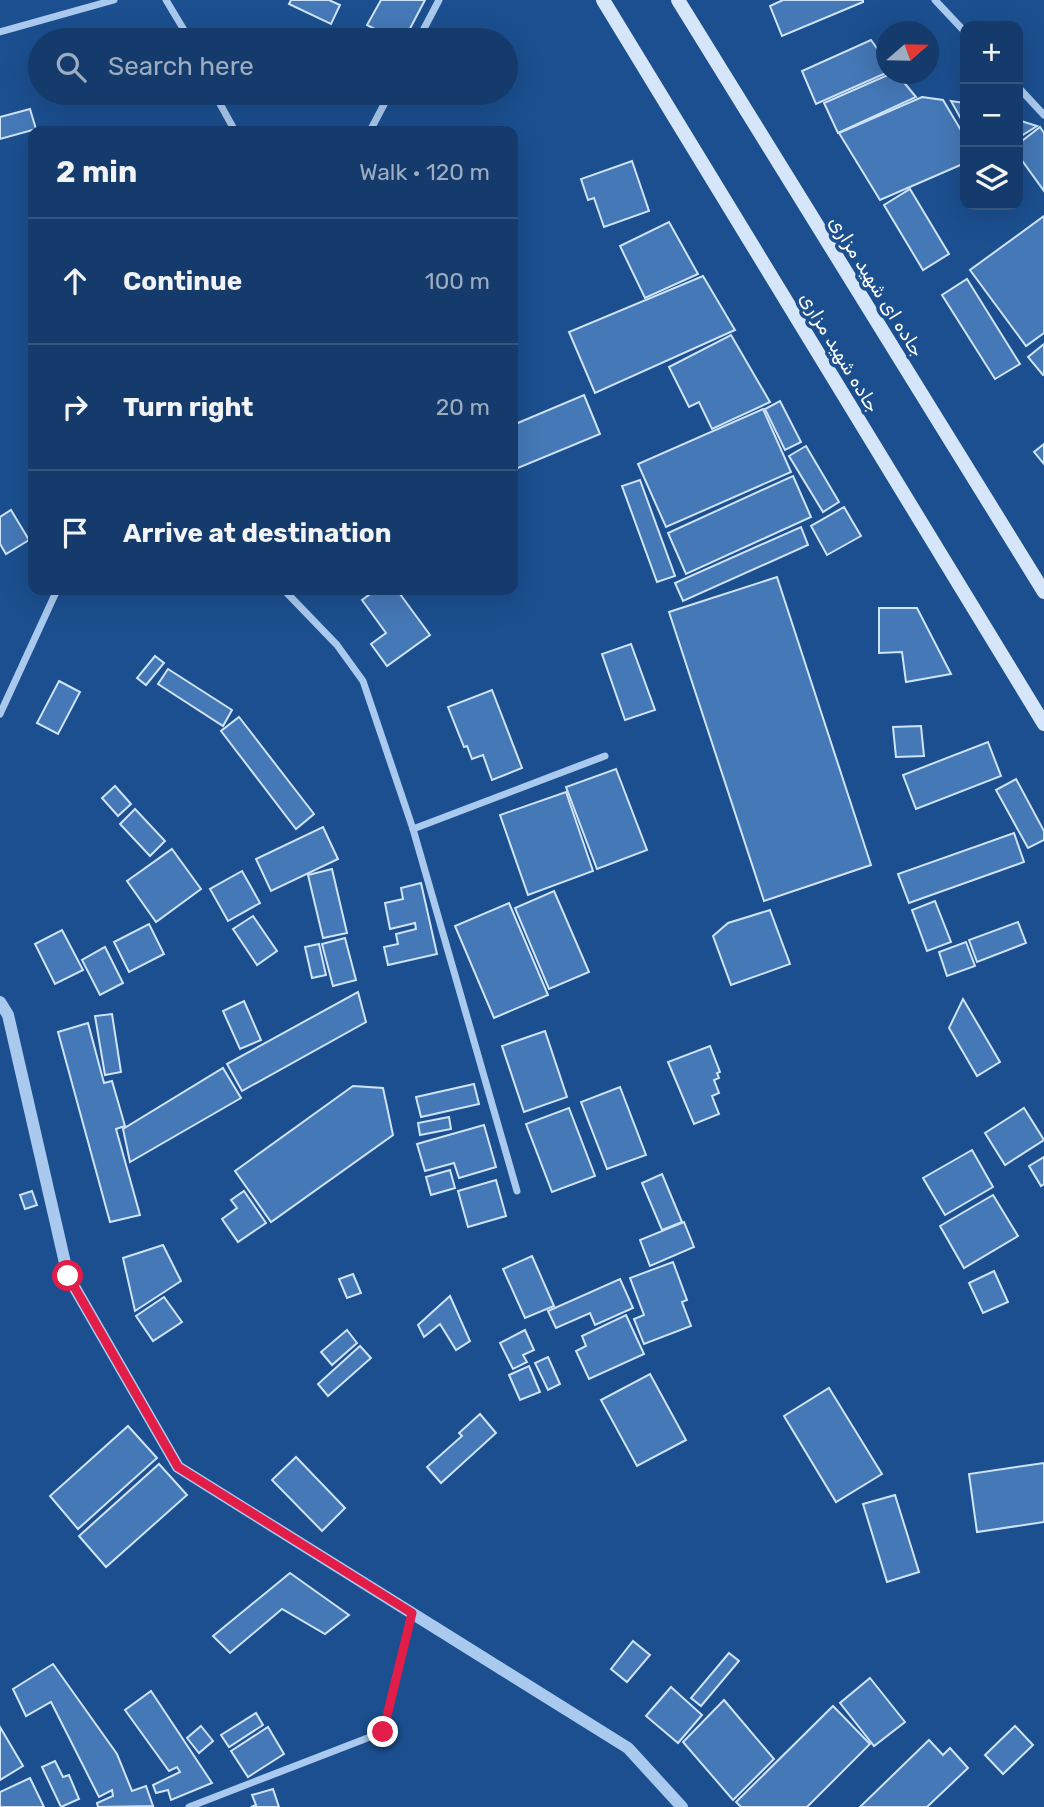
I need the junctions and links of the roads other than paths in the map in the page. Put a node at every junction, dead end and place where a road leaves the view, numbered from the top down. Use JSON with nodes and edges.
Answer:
{"nodes":[{"id":1,"x":114,"y":0,"type":"edge"},
{"id":2,"x":166,"y":0,"type":"edge"},
{"id":3,"x":439,"y":0,"type":"edge"},
{"id":4,"x":603,"y":0,"type":"edge"},
{"id":5,"x":678,"y":0,"type":"edge"},
{"id":6,"x":935,"y":0,"type":"edge"},
{"id":7,"x":960,"y":27,"type":"edge"},
{"id":8,"x":183,"y":28,"type":"edge"},
{"id":9,"x":424,"y":28,"type":"edge"},
{"id":10,"x":0,"y":32,"type":"edge"},
{"id":11,"x":1023,"y":92,"type":"edge"},
{"id":12,"x":221,"y":105,"type":"edge"},
{"id":13,"x":384,"y":105,"type":"edge"},
{"id":14,"x":1044,"y":115,"type":"edge"},
{"id":15,"x":232,"y":126,"type":"edge"},
{"id":16,"x":373,"y":126,"type":"edge"},
{"id":17,"x":1044,"y":592,"type":"edge"},
{"id":18,"x":55,"y":595,"type":"edge"},
{"id":19,"x":289,"y":595,"type":"edge"},
{"id":20,"x":0,"y":714,"type":"edge"},
{"id":21,"x":1044,"y":724,"type":"edge"},
{"id":22,"x":605,"y":756,"type":"dead end"},
{"id":23,"x":413,"y":829,"type":"junction"},
{"id":24,"x":0,"y":1002,"type":"edge"},
{"id":25,"x":4,"y":1018,"type":"edge"},
{"id":26,"x":517,"y":1191,"type":"dead end"},
{"id":27,"x":412,"y":1613,"type":"junction"},
{"id":28,"x":189,"y":1807,"type":"edge"},
{"id":29,"x":682,"y":1807,"type":"edge"}],
"edges":[{"from":1,"to":10,"type":"street"},
{"from":2,"to":8,"type":"street"},
{"from":3,"to":9,"type":"street"},
{"from":4,"to":21,"type":"main road","name":"جاده شهید مزاری"},
{"from":5,"to":17,"type":"main road","name":"جاده ای شهید مزاری"},
{"from":6,"to":7,"type":"street"},
{"from":11,"to":14,"type":"street"},
{"from":12,"to":15,"type":"street"},
{"from":13,"to":16,"type":"street"},
{"from":18,"to":20,"type":"street"},
{"from":19,"to":23,"type":"street"},
{"from":22,"to":23,"type":"street"},
{"from":23,"to":26,"type":"street"},
{"from":24,"to":25,"type":"street"},
{"from":25,"to":27,"type":"street"},
{"from":27,"to":28,"type":"street"},
{"from":27,"to":29,"type":"street"}]}
